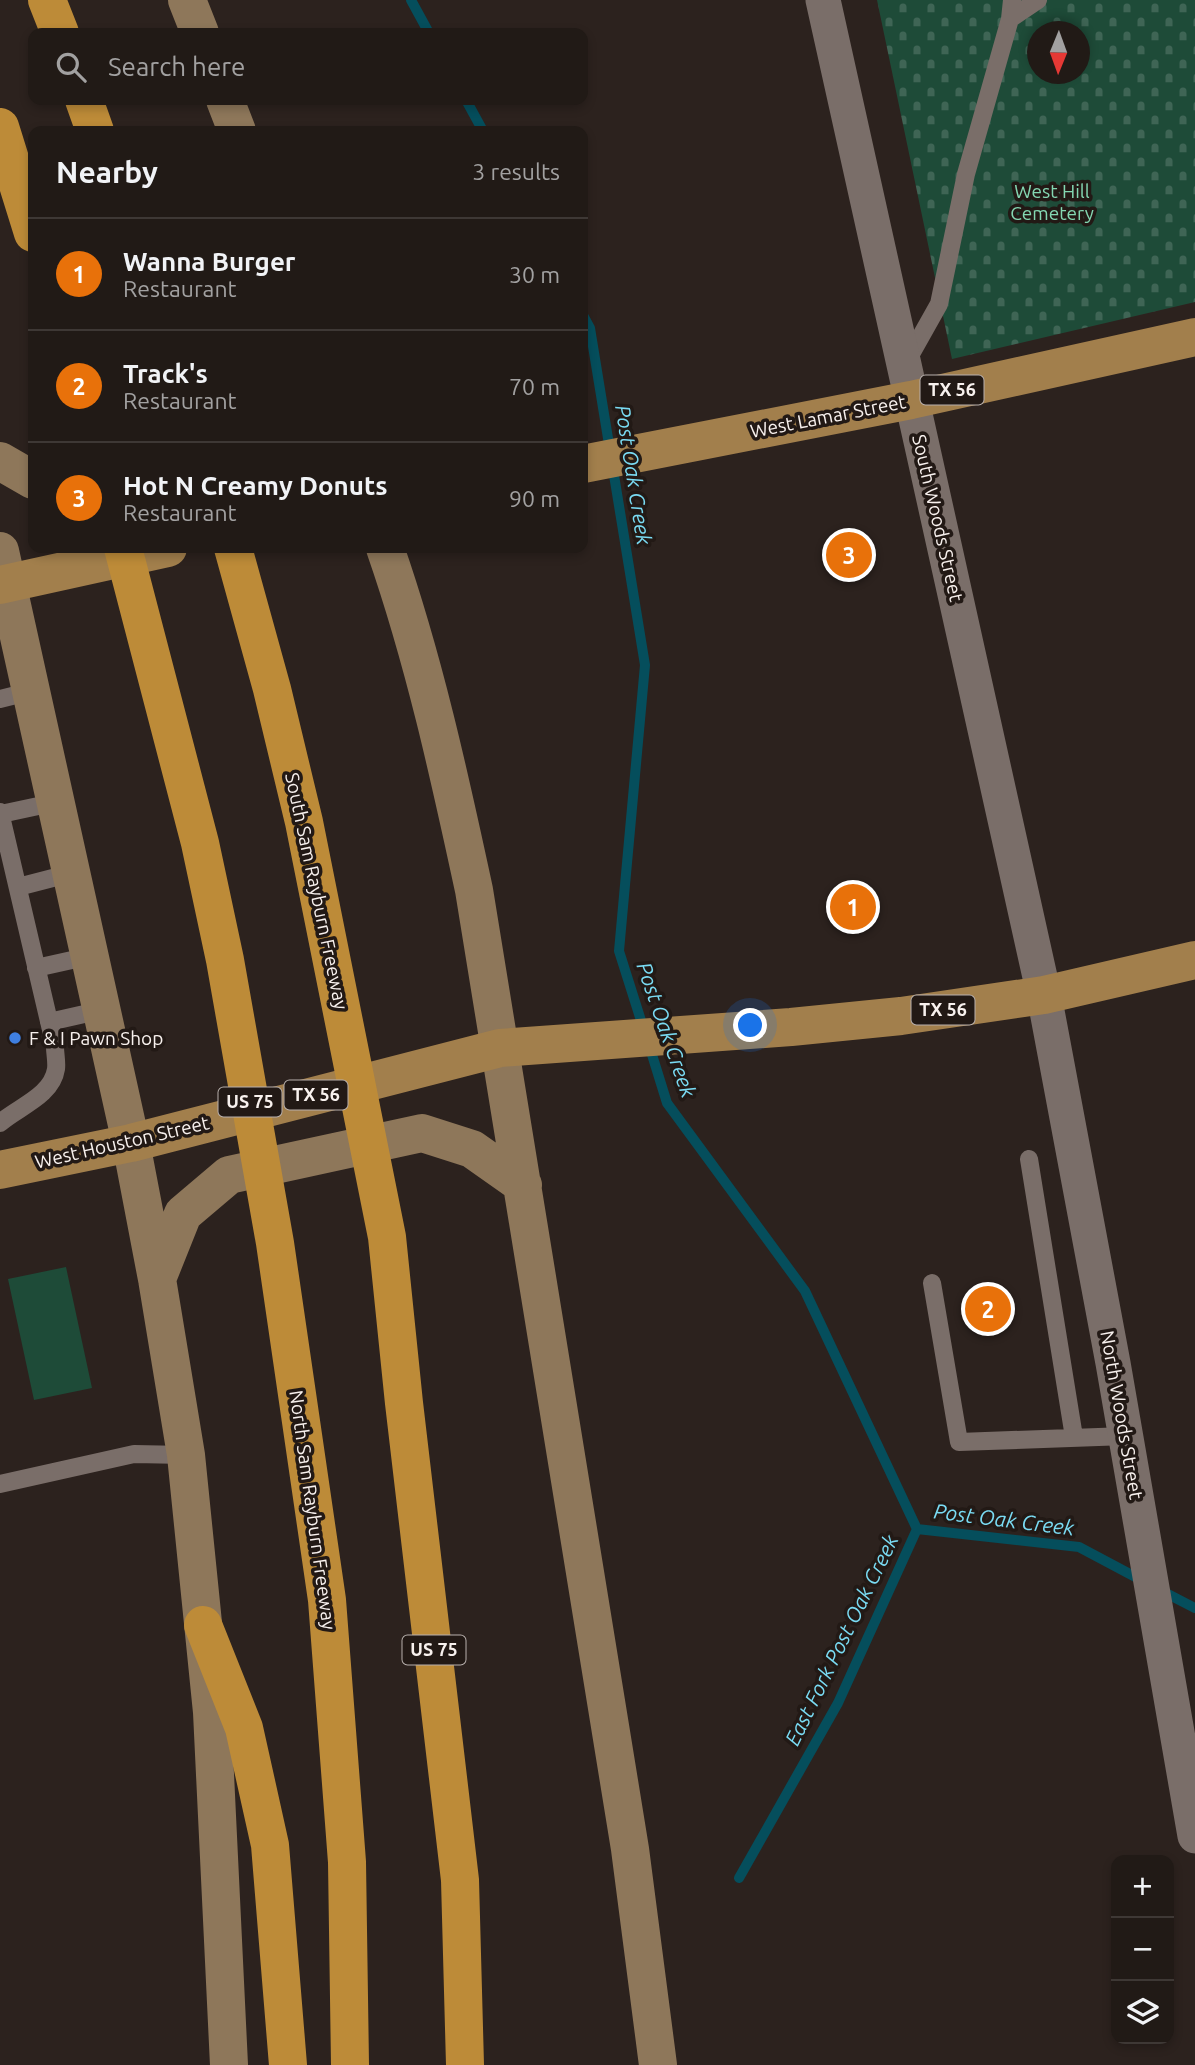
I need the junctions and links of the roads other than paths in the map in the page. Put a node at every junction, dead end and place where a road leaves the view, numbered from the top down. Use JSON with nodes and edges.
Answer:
{"nodes":[{"id":1,"x":47,"y":0,"type":"edge"},
{"id":2,"x":187,"y":0,"type":"edge"},
{"id":3,"x":823,"y":0,"type":"edge"},
{"id":4,"x":1012,"y":0,"type":"edge"},
{"id":5,"x":1038,"y":0,"type":"edge"},
{"id":6,"x":1010,"y":19,"type":"junction"},
{"id":7,"x":58,"y":28,"type":"edge"},
{"id":8,"x":198,"y":28,"type":"edge"},
{"id":9,"x":86,"y":105,"type":"edge"},
{"id":10,"x":227,"y":105,"type":"edge"},
{"id":11,"x":93,"y":126,"type":"edge"},
{"id":12,"x":235,"y":126,"type":"edge"},
{"id":13,"x":0,"y":127,"type":"edge"},
{"id":14,"x":28,"y":217,"type":"edge"},
{"id":15,"x":1195,"y":337,"type":"edge"},
{"id":16,"x":908,"y":382,"type":"junction"},
{"id":17,"x":0,"y":461,"type":"edge"},
{"id":18,"x":588,"y":463,"type":"edge"},
{"id":19,"x":28,"y":477,"type":"edge"},
{"id":20,"x":124,"y":553,"type":"edge"},
{"id":21,"x":135,"y":553,"type":"edge"},
{"id":22,"x":234,"y":553,"type":"edge"},
{"id":23,"x":386,"y":553,"type":"edge"},
{"id":24,"x":3,"y":573,"type":"edge"},
{"id":25,"x":16,"y":695,"type":"edge"},
{"id":26,"x":57,"y":802,"type":"junction"},
{"id":27,"x":0,"y":813,"type":"edge"},
{"id":28,"x":3,"y":837,"type":"edge"},
{"id":29,"x":72,"y":873,"type":"junction"},
{"id":30,"x":18,"y":887,"type":"junction"},
{"id":31,"x":90,"y":956,"type":"junction"},
{"id":32,"x":1195,"y":960,"type":"edge"},
{"id":33,"x":36,"y":968,"type":"junction"},
{"id":34,"x":1044,"y":995,"type":"junction"},
{"id":35,"x":102,"y":1010,"type":"junction"},
{"id":36,"x":49,"y":1022,"type":"junction"},
{"id":37,"x":500,"y":1048,"type":"junction"},
{"id":38,"x":0,"y":1123,"type":"edge"},
{"id":39,"x":131,"y":1143,"type":"junction"},
{"id":40,"x":1029,"y":1159,"type":"dead end"},
{"id":41,"x":1,"y":1167,"type":"edge"},
{"id":42,"x":523,"y":1185,"type":"junction"},
{"id":43,"x":157,"y":1279,"type":"junction"},
{"id":44,"x":932,"y":1283,"type":"dead end"},
{"id":45,"x":1126,"y":1436,"type":"junction"},
{"id":46,"x":1074,"y":1437,"type":"junction"},
{"id":47,"x":186,"y":1455,"type":"junction"},
{"id":48,"x":0,"y":1484,"type":"edge"},
{"id":49,"x":203,"y":1625,"type":"junction"},
{"id":50,"x":1195,"y":1836,"type":"edge"},
{"id":51,"x":229,"y":2065,"type":"edge"},
{"id":52,"x":288,"y":2065,"type":"edge"},
{"id":53,"x":350,"y":2065,"type":"edge"},
{"id":54,"x":465,"y":2065,"type":"edge"},
{"id":55,"x":658,"y":2065,"type":"edge"}],
"edges":[{"from":1,"to":7,"type":"highway"},
{"from":2,"to":8,"type":"main road"},
{"from":3,"to":16,"type":"street","name":"South Woods Street"},
{"from":4,"to":6,"type":"lane"},
{"from":5,"to":6,"type":"lane"},
{"from":6,"to":16,"type":"lane"},
{"from":9,"to":11,"type":"highway"},
{"from":10,"to":12,"type":"main road"},
{"from":13,"to":14,"type":"highway"},
{"from":15,"to":16,"type":"main road","name":"West Lamar Street","number":"TX 56"},
{"from":16,"to":18,"type":"main road","name":"West Lamar Street","number":"TX 56"},
{"from":16,"to":34,"type":"street","name":"South Woods Street"},
{"from":17,"to":19,"type":"main road"},
{"from":20,"to":53,"type":"highway","name":"North Sam Rayburn Freeway","number":"US 75"},
{"from":21,"to":24,"type":"main road"},
{"from":22,"to":54,"type":"highway","name":"South Sam Rayburn Freeway","number":"US 75"},
{"from":23,"to":37,"type":"main road"},
{"from":24,"to":25,"type":"main road"},
{"from":25,"to":26,"type":"main road"},
{"from":26,"to":27,"type":"lane"},
{"from":26,"to":29,"type":"main road"},
{"from":27,"to":28,"type":"lane"},
{"from":28,"to":30,"type":"lane"},
{"from":29,"to":30,"type":"lane"},
{"from":29,"to":31,"type":"main road"},
{"from":30,"to":33,"type":"lane"},
{"from":31,"to":33,"type":"lane"},
{"from":31,"to":35,"type":"main road"},
{"from":32,"to":34,"type":"main road","name":"West Houston Street","number":"TX 56"},
{"from":33,"to":36,"type":"lane"},
{"from":34,"to":37,"type":"main road","name":"West Houston Street","number":"TX 56"},
{"from":34,"to":45,"type":"street","name":"North Woods Street"},
{"from":35,"to":36,"type":"lane"},
{"from":35,"to":39,"type":"main road"},
{"from":36,"to":38,"type":"lane"},
{"from":37,"to":39,"type":"main road","name":"West Houston Street","number":"TX 56"},
{"from":37,"to":42,"type":"main road"},
{"from":39,"to":41,"type":"main road","name":"West Houston Street","number":"TX 56"},
{"from":39,"to":43,"type":"main road"},
{"from":40,"to":46,"type":"lane"},
{"from":42,"to":43,"type":"main road"},
{"from":42,"to":55,"type":"main road"},
{"from":43,"to":47,"type":"main road"},
{"from":44,"to":46,"type":"lane"},
{"from":45,"to":46,"type":"lane"},
{"from":45,"to":50,"type":"street","name":"North Woods Street"},
{"from":47,"to":48,"type":"lane"},
{"from":47,"to":49,"type":"main road"},
{"from":49,"to":51,"type":"main road"},
{"from":49,"to":52,"type":"highway"}]}
